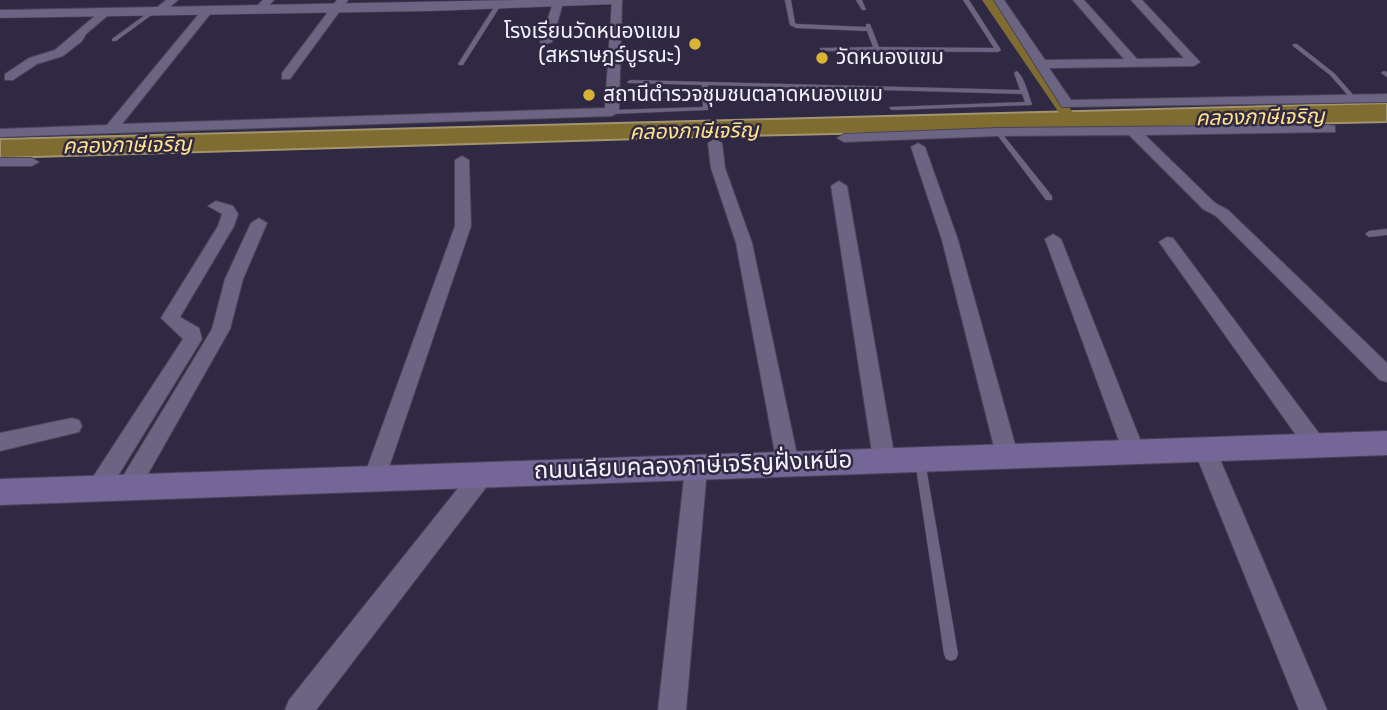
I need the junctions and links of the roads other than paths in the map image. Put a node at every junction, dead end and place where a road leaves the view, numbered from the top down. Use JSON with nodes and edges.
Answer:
{"nodes":[{"id":1,"x":173,"y":0,"type":"edge"},
{"id":2,"x":619,"y":0,"type":"edge"},
{"id":3,"x":788,"y":0,"type":"edge"},
{"id":4,"x":859,"y":0,"type":"edge"},
{"id":5,"x":966,"y":0,"type":"edge"},
{"id":6,"x":999,"y":0,"type":"edge"},
{"id":7,"x":1079,"y":0,"type":"edge"},
{"id":8,"x":1136,"y":0,"type":"edge"},
{"id":9,"x":599,"y":1,"type":"edge"},
{"id":10,"x":523,"y":2,"type":"edge"},
{"id":11,"x":566,"y":2,"type":"edge"},
{"id":12,"x":363,"y":4,"type":"edge"},
{"id":13,"x":434,"y":4,"type":"edge"},
{"id":14,"x":264,"y":5,"type":"edge"},
{"id":15,"x":331,"y":5,"type":"edge"},
{"id":16,"x":498,"y":5,"type":"junction"},
{"id":17,"x":104,"y":6,"type":"edge"},
{"id":18,"x":863,"y":9,"type":"dead end"},
{"id":19,"x":156,"y":11,"type":"junction"},
{"id":20,"x":207,"y":11,"type":"junction"},
{"id":21,"x":0,"y":14,"type":"edge"},
{"id":22,"x":114,"y":40,"type":"dead end"},
{"id":23,"x":546,"y":42,"type":"dead end"},
{"id":24,"x":1296,"y":45,"type":"dead end"},
{"id":25,"x":822,"y":49,"type":"dead end"},
{"id":26,"x":877,"y":49,"type":"junction"},
{"id":27,"x":461,"y":64,"type":"dead end"},
{"id":28,"x":1041,"y":64,"type":"junction"},
{"id":29,"x":1135,"y":64,"type":"junction"},
{"id":30,"x":1017,"y":73,"type":"dead end"},
{"id":31,"x":286,"y":76,"type":"dead end"},
{"id":32,"x":9,"y":77,"type":"dead end"},
{"id":33,"x":629,"y":82,"type":"dead end"},
{"id":34,"x":705,"y":83,"type":"junction"},
{"id":35,"x":1025,"y":92,"type":"junction"},
{"id":36,"x":1387,"y":98,"type":"edge"},
{"id":37,"x":1354,"y":99,"type":"junction"},
{"id":38,"x":892,"y":108,"type":"dead end"},
{"id":39,"x":612,"y":112,"type":"junction"},
{"id":40,"x":111,"y":129,"type":"junction"},
{"id":41,"x":1330,"y":129,"type":"dead end"},
{"id":42,"x":1132,"y":130,"type":"junction"},
{"id":43,"x":998,"y":132,"type":"junction"},
{"id":44,"x":0,"y":133,"type":"edge"},
{"id":45,"x":844,"y":138,"type":"dead end"},
{"id":46,"x":715,"y":143,"type":"dead end"},
{"id":47,"x":918,"y":147,"type":"dead end"},
{"id":48,"x":462,"y":160,"type":"dead end"},
{"id":49,"x":0,"y":162,"type":"edge"},
{"id":50,"x":32,"y":162,"type":"dead end"},
{"id":51,"x":839,"y":186,"type":"dead end"},
{"id":52,"x":1049,"y":198,"type":"dead end"},
{"id":53,"x":216,"y":206,"type":"dead end"},
{"id":54,"x":259,"y":223,"type":"dead end"},
{"id":55,"x":1387,"y":232,"type":"edge"},
{"id":56,"x":1369,"y":234,"type":"dead end"},
{"id":57,"x":1053,"y":239,"type":"dead end"},
{"id":58,"x":1167,"y":242,"type":"dead end"},
{"id":59,"x":1387,"y":375,"type":"edge"},
{"id":60,"x":72,"y":426,"type":"dead end"},
{"id":61,"x":0,"y":442,"type":"edge"},
{"id":62,"x":1387,"y":443,"type":"edge"},
{"id":63,"x":1315,"y":446,"type":"junction"},
{"id":64,"x":1205,"y":450,"type":"junction"},
{"id":65,"x":1134,"y":452,"type":"junction"},
{"id":66,"x":1007,"y":455,"type":"junction"},
{"id":67,"x":919,"y":457,"type":"junction"},
{"id":68,"x":884,"y":458,"type":"junction"},
{"id":69,"x":788,"y":464,"type":"junction"},
{"id":70,"x":696,"y":469,"type":"junction"},
{"id":71,"x":483,"y":474,"type":"junction"},
{"id":72,"x":374,"y":478,"type":"junction"},
{"id":73,"x":128,"y":488,"type":"junction"},
{"id":74,"x":96,"y":490,"type":"junction"},
{"id":75,"x":2,"y":495,"type":"edge"},
{"id":76,"x":951,"y":654,"type":"dead end"},
{"id":77,"x":299,"y":710,"type":"edge"},
{"id":78,"x":672,"y":710,"type":"edge"},
{"id":79,"x":1313,"y":710,"type":"edge"}],
"edges":[{"from":1,"to":19,"type":"street"},
{"from":2,"to":9,"type":"street"},
{"from":2,"to":39,"type":"street"},
{"from":3,"to":26,"type":"lane"},
{"from":4,"to":18,"type":"lane"},
{"from":5,"to":26,"type":"lane"},
{"from":6,"to":28,"type":"street"},
{"from":7,"to":29,"type":"street"},
{"from":8,"to":29,"type":"street"},
{"from":9,"to":11,"type":"street"},
{"from":10,"to":11,"type":"street"},
{"from":10,"to":16,"type":"street"},
{"from":11,"to":23,"type":"street"},
{"from":12,"to":13,"type":"street"},
{"from":12,"to":15,"type":"street"},
{"from":13,"to":16,"type":"street"},
{"from":14,"to":15,"type":"street"},
{"from":14,"to":20,"type":"street"},
{"from":15,"to":31,"type":"street"},
{"from":16,"to":27,"type":"lane"},
{"from":17,"to":19,"type":"street"},
{"from":17,"to":21,"type":"street"},
{"from":17,"to":32,"type":"street"},
{"from":19,"to":20,"type":"street"},
{"from":19,"to":22,"type":"lane"},
{"from":20,"to":40,"type":"street"},
{"from":24,"to":37,"type":"lane"},
{"from":25,"to":26,"type":"lane"},
{"from":28,"to":29,"type":"street"},
{"from":28,"to":37,"type":"street"},
{"from":30,"to":35,"type":"lane"},
{"from":33,"to":34,"type":"lane"},
{"from":34,"to":35,"type":"lane"},
{"from":34,"to":39,"type":"lane"},
{"from":35,"to":38,"type":"lane"},
{"from":36,"to":37,"type":"street"},
{"from":39,"to":40,"type":"street"},
{"from":40,"to":44,"type":"street"},
{"from":41,"to":42,"type":"street"},
{"from":42,"to":43,"type":"street"},
{"from":42,"to":59,"type":"street"},
{"from":43,"to":45,"type":"street"},
{"from":43,"to":52,"type":"lane"},
{"from":46,"to":69,"type":"street"},
{"from":47,"to":66,"type":"street"},
{"from":48,"to":72,"type":"street"},
{"from":49,"to":50,"type":"street"},
{"from":51,"to":68,"type":"street"},
{"from":53,"to":74,"type":"street"},
{"from":54,"to":73,"type":"street"},
{"from":55,"to":56,"type":"lane"},
{"from":57,"to":65,"type":"street"},
{"from":58,"to":63,"type":"street"},
{"from":60,"to":61,"type":"street"},
{"from":62,"to":63,"type":"main road","name":"ถนนเลียบคลองภาษีเจริญฝั่งเหนือ"},
{"from":63,"to":64,"type":"main road","name":"ถนนเลียบคลองภาษีเจริญฝั่งเหนือ"},
{"from":64,"to":65,"type":"main road","name":"ถนนเลียบคลองภาษีเจริญฝั่งเหนือ"},
{"from":64,"to":79,"type":"street"},
{"from":65,"to":66,"type":"main road","name":"ถนนเลียบคลองภาษีเจริญฝั่งเหนือ"},
{"from":66,"to":67,"type":"main road","name":"ถนนเลียบคลองภาษีเจริญฝั่งเหนือ"},
{"from":67,"to":68,"type":"main road","name":"ถนนเลียบคลองภาษีเจริญฝั่งเหนือ"},
{"from":67,"to":76,"type":"lane"},
{"from":68,"to":69,"type":"main road","name":"ถนนเลียบคลองภาษีเจริญฝั่งเหนือ"},
{"from":69,"to":70,"type":"main road","name":"ถนนเลียบคลองภาษีเจริญฝั่งเหนือ"},
{"from":70,"to":71,"type":"main road","name":"ถนนเลียบคลองภาษีเจริญฝั่งเหนือ"},
{"from":70,"to":78,"type":"street"},
{"from":71,"to":72,"type":"main road","name":"ถนนเลียบคลองภาษีเจริญฝั่งเหนือ"},
{"from":71,"to":77,"type":"street"},
{"from":72,"to":73,"type":"main road","name":"ถนนเลียบคลองภาษีเจริญฝั่งเหนือ"},
{"from":73,"to":74,"type":"main road","name":"ถนนเลียบคลองภาษีเจริญฝั่งเหนือ"},
{"from":74,"to":75,"type":"main road","name":"ถนนเลียบคลองภาษีเจริญฝั่งเหนือ"}]}
